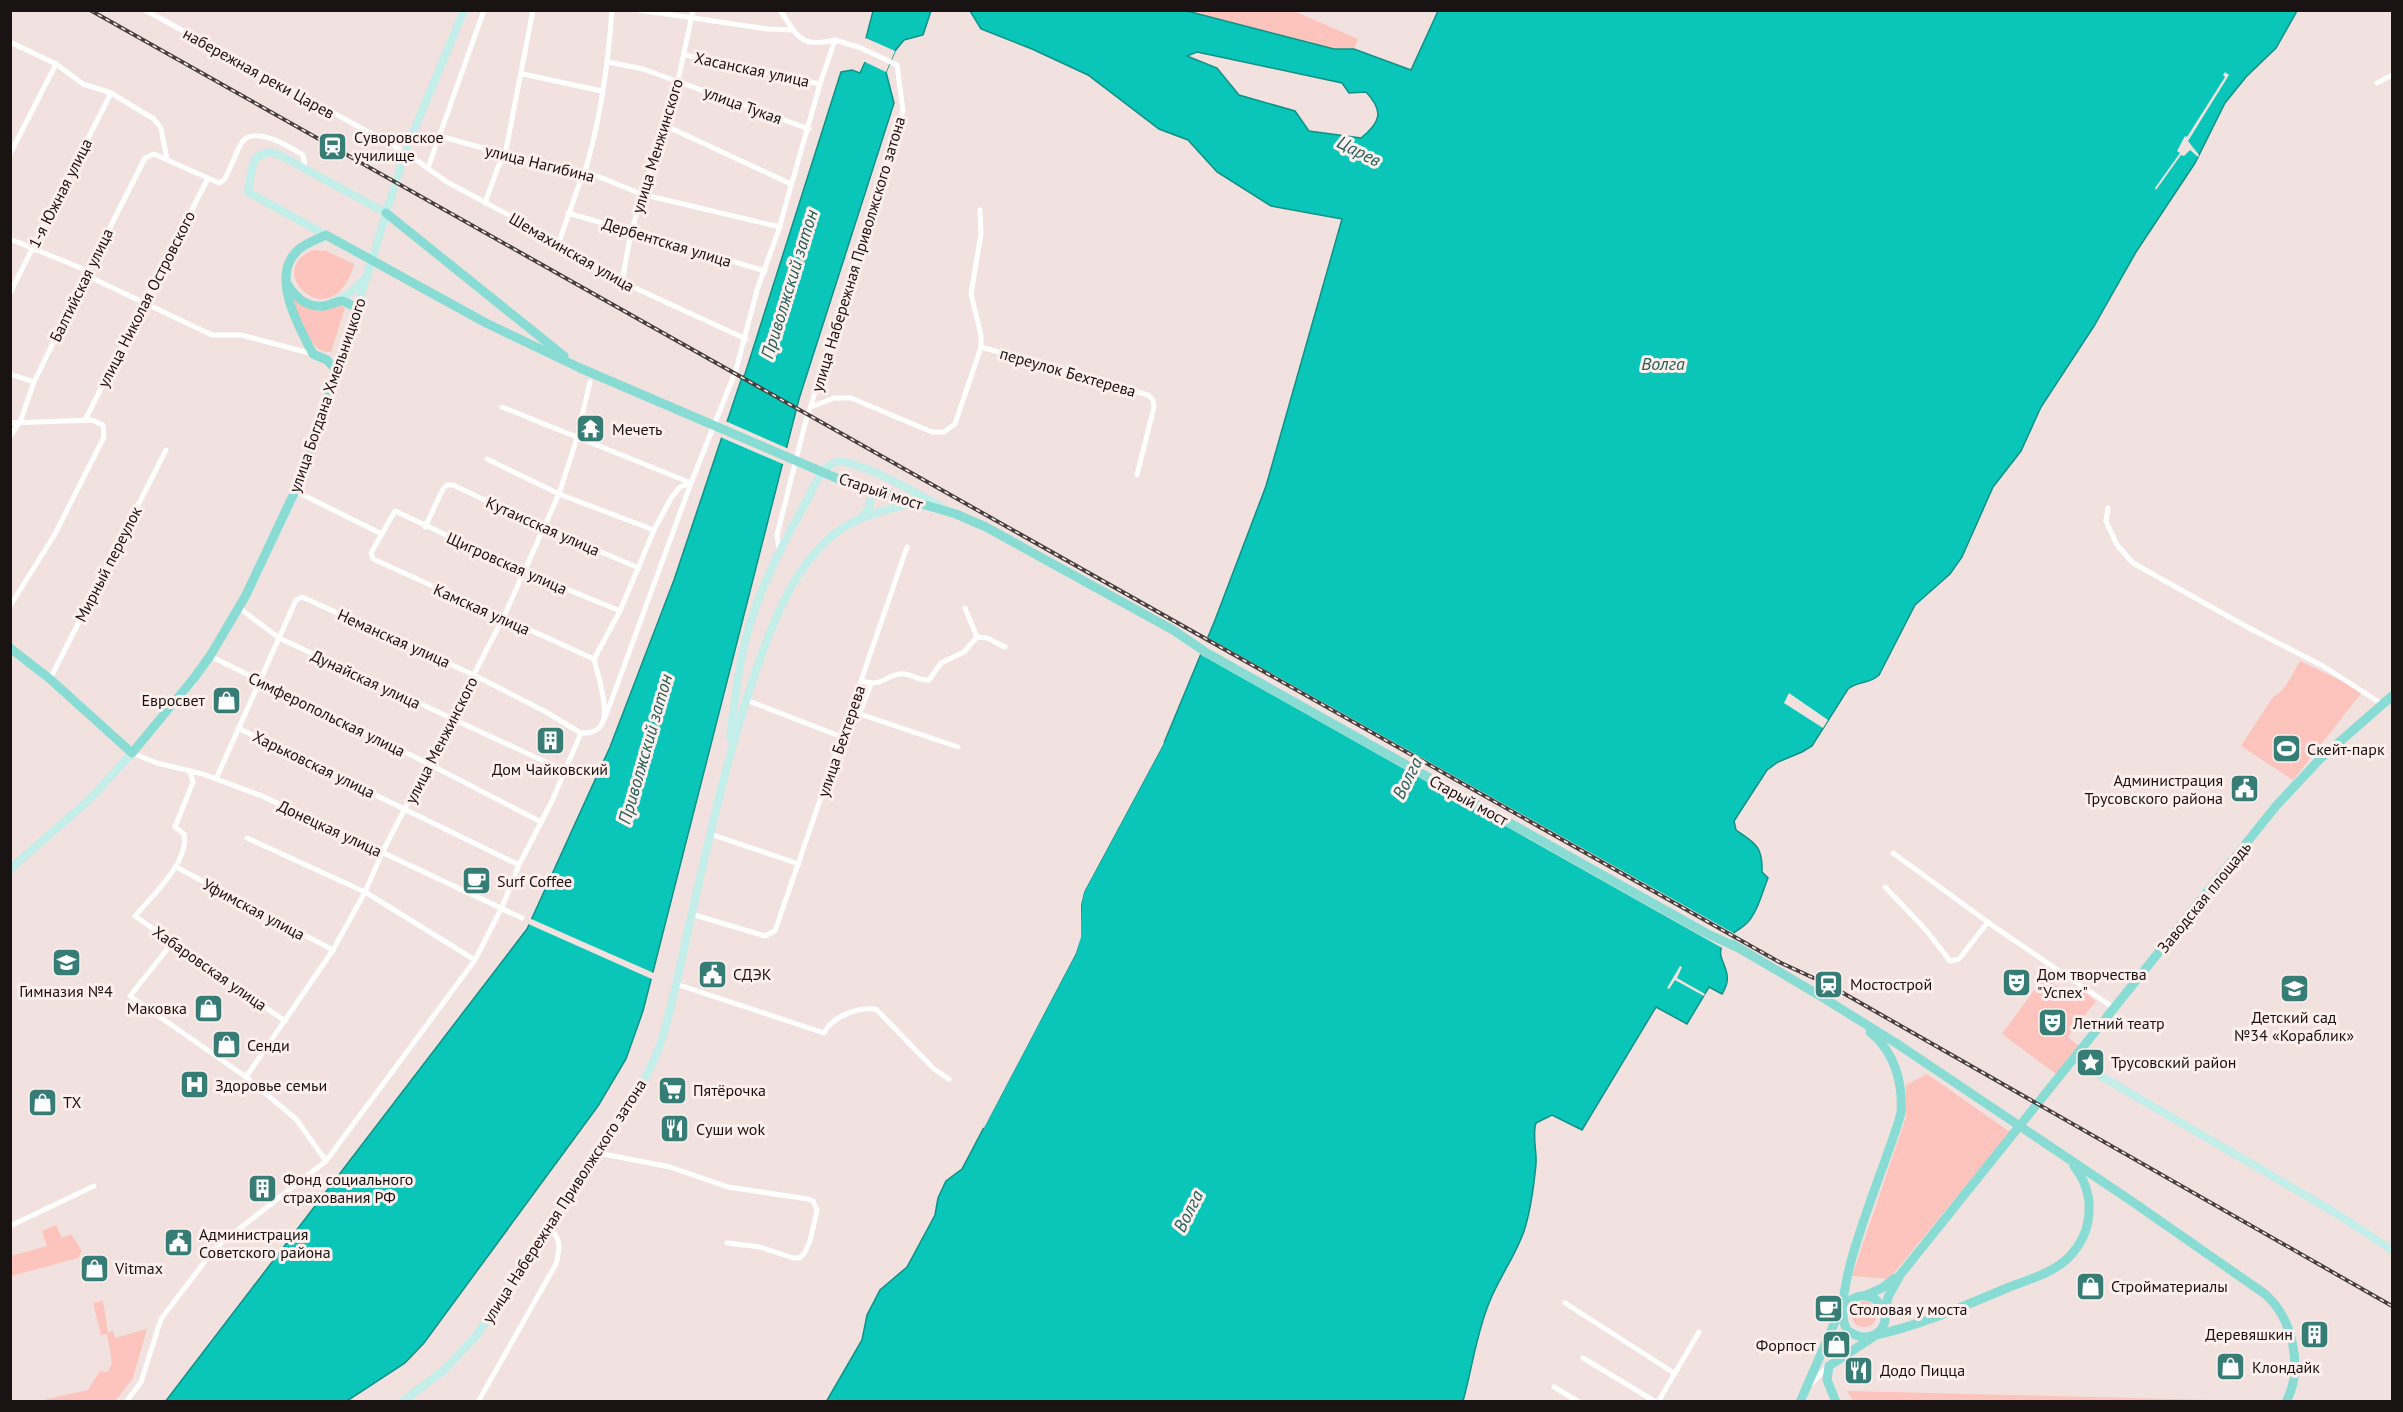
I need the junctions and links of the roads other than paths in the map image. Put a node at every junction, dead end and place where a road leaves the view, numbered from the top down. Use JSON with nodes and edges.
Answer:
{"nodes":[{"id":1,"x":144,"y":10,"type":"edge"},
{"id":2,"x":464,"y":10,"type":"edge"},
{"id":3,"x":484,"y":10,"type":"edge"},
{"id":4,"x":533,"y":10,"type":"edge"},
{"id":5,"x":612,"y":10,"type":"edge"},
{"id":6,"x":639,"y":10,"type":"edge"},
{"id":7,"x":693,"y":10,"type":"edge"},
{"id":8,"x":780,"y":10,"type":"edge"},
{"id":9,"x":691,"y":19,"type":"junction"},
{"id":10,"x":794,"y":30,"type":"junction"},
{"id":11,"x":835,"y":40,"type":"junction"},
{"id":12,"x":10,"y":42,"type":"edge"},
{"id":13,"x":685,"y":55,"type":"junction"},
{"id":14,"x":608,"y":62,"type":"junction"},
{"id":15,"x":56,"y":64,"type":"junction"},
{"id":16,"x":523,"y":74,"type":"junction"},
{"id":17,"x":2392,"y":75,"type":"edge"},
{"id":18,"x":678,"y":81,"type":"junction"},
{"id":19,"x":2377,"y":83,"type":"dead end"},
{"id":20,"x":820,"y":84,"type":"junction"},
{"id":21,"x":602,"y":92,"type":"junction"},
{"id":22,"x":111,"y":93,"type":"junction"},
{"id":23,"x":664,"y":125,"type":"junction"},
{"id":24,"x":809,"y":129,"type":"junction"},
{"id":25,"x":439,"y":136,"type":"junction"},
{"id":26,"x":405,"y":152,"type":"junction"},
{"id":27,"x":11,"y":154,"type":"edge"},
{"id":28,"x":505,"y":155,"type":"junction"},
{"id":29,"x":167,"y":160,"type":"junction"},
{"id":30,"x":305,"y":168,"type":"junction"},
{"id":31,"x":428,"y":168,"type":"junction"},
{"id":32,"x":585,"y":171,"type":"junction"},
{"id":33,"x":208,"y":178,"type":"junction"},
{"id":34,"x":791,"y":184,"type":"junction"},
{"id":35,"x":641,"y":194,"type":"junction"},
{"id":36,"x":485,"y":203,"type":"junction"},
{"id":37,"x":980,"y":210,"type":"dead end"},
{"id":38,"x":386,"y":213,"type":"junction"},
{"id":39,"x":568,"y":213,"type":"junction"},
{"id":40,"x":780,"y":227,"type":"junction"},
{"id":41,"x":630,"y":232,"type":"junction"},
{"id":42,"x":326,"y":235,"type":"junction"},
{"id":43,"x":10,"y":239,"type":"edge"},
{"id":44,"x":559,"y":242,"type":"junction"},
{"id":45,"x":32,"y":247,"type":"junction"},
{"id":46,"x":88,"y":271,"type":"junction"},
{"id":47,"x":765,"y":271,"type":"junction"},
{"id":48,"x":286,"y":276,"type":"junction"},
{"id":49,"x":367,"y":276,"type":"junction"},
{"id":50,"x":622,"y":282,"type":"junction"},
{"id":51,"x":10,"y":293,"type":"edge"},
{"id":52,"x":337,"y":301,"type":"junction"},
{"id":53,"x":145,"y":304,"type":"junction"},
{"id":54,"x":357,"y":308,"type":"junction"},
{"id":55,"x":746,"y":339,"type":"junction"},
{"id":56,"x":981,"y":347,"type":"junction"},
{"id":57,"x":313,"y":354,"type":"junction"},
{"id":58,"x":580,"y":368,"type":"junction"},
{"id":59,"x":337,"y":371,"type":"junction"},
{"id":60,"x":10,"y":374,"type":"edge"},
{"id":61,"x":34,"y":382,"type":"junction"},
{"id":62,"x":590,"y":382,"type":"dead end"},
{"id":63,"x":811,"y":406,"type":"junction"},
{"id":64,"x":502,"y":407,"type":"dead end"},
{"id":65,"x":85,"y":420,"type":"junction"},
{"id":66,"x":20,"y":422,"type":"junction"},
{"id":67,"x":10,"y":423,"type":"edge"},
{"id":68,"x":10,"y":436,"type":"edge"},
{"id":69,"x":578,"y":438,"type":"junction"},
{"id":70,"x":166,"y":450,"type":"dead end"},
{"id":71,"x":487,"y":459,"type":"dead end"},
{"id":72,"x":1137,"y":475,"type":"dead end"},
{"id":73,"x":692,"y":483,"type":"junction"},
{"id":74,"x":295,"y":491,"type":"junction"},
{"id":75,"x":872,"y":491,"type":"junction"},
{"id":76,"x":559,"y":494,"type":"junction"},
{"id":77,"x":915,"y":498,"type":"junction"},
{"id":78,"x":2108,"y":508,"type":"dead end"},
{"id":79,"x":858,"y":520,"type":"junction"},
{"id":80,"x":425,"y":527,"type":"junction"},
{"id":81,"x":542,"y":527,"type":"junction"},
{"id":82,"x":654,"y":530,"type":"junction"},
{"id":83,"x":381,"y":534,"type":"junction"},
{"id":84,"x":908,"y":547,"type":"dead end"},
{"id":85,"x":779,"y":550,"type":"junction"},
{"id":86,"x":639,"y":568,"type":"junction"},
{"id":87,"x":523,"y":571,"type":"junction"},
{"id":88,"x":10,"y":606,"type":"edge"},
{"id":89,"x":238,"y":607,"type":"junction"},
{"id":90,"x":965,"y":608,"type":"dead end"},
{"id":91,"x":620,"y":611,"type":"junction"},
{"id":92,"x":502,"y":619,"type":"junction"},
{"id":93,"x":977,"y":637,"type":"junction"},
{"id":94,"x":279,"y":638,"type":"junction"},
{"id":95,"x":1005,"y":647,"type":"dead end"},
{"id":96,"x":10,"y":648,"type":"edge"},
{"id":97,"x":210,"y":656,"type":"junction"},
{"id":98,"x":594,"y":659,"type":"junction"},
{"id":99,"x":474,"y":675,"type":"junction"},
{"id":100,"x":50,"y":679,"type":"junction"},
{"id":101,"x":258,"y":680,"type":"junction"},
{"id":102,"x":862,"y":681,"type":"junction"},
{"id":103,"x":871,"y":684,"type":"junction"},
{"id":104,"x":2392,"y":696,"type":"edge"},
{"id":105,"x":746,"y":700,"type":"junction"},
{"id":106,"x":2382,"y":704,"type":"junction"},
{"id":107,"x":851,"y":711,"type":"junction"},
{"id":108,"x":860,"y":714,"type":"junction"},
{"id":109,"x":452,"y":718,"type":"junction"},
{"id":110,"x":604,"y":723,"type":"junction"},
{"id":111,"x":238,"y":728,"type":"junction"},
{"id":112,"x":581,"y":733,"type":"junction"},
{"id":113,"x":842,"y":737,"type":"junction"},
{"id":114,"x":957,"y":747,"type":"dead end"},
{"id":115,"x":132,"y":753,"type":"junction"},
{"id":116,"x":727,"y":760,"type":"junction"},
{"id":117,"x":429,"y":764,"type":"junction"},
{"id":118,"x":190,"y":771,"type":"junction"},
{"id":119,"x":564,"y":771,"type":"junction"},
{"id":120,"x":216,"y":779,"type":"junction"},
{"id":121,"x":406,"y":808,"type":"junction"},
{"id":122,"x":541,"y":822,"type":"junction"},
{"id":123,"x":710,"y":834,"type":"junction"},
{"id":124,"x":247,"y":838,"type":"dead end"},
{"id":125,"x":382,"y":853,"type":"junction"},
{"id":126,"x":1893,"y":853,"type":"dead end"},
{"id":127,"x":799,"y":864,"type":"junction"},
{"id":128,"x":519,"y":865,"type":"junction"},
{"id":129,"x":176,"y":867,"type":"junction"},
{"id":130,"x":10,"y":869,"type":"edge"},
{"id":131,"x":1885,"y":887,"type":"dead end"},
{"id":132,"x":365,"y":892,"type":"junction"},
{"id":133,"x":502,"y":908,"type":"junction"},
{"id":134,"x":692,"y":914,"type":"junction"},
{"id":135,"x":522,"y":918,"type":"dead end"},
{"id":136,"x":1988,"y":922,"type":"junction"},
{"id":137,"x":171,"y":943,"type":"junction"},
{"id":138,"x":333,"y":950,"type":"junction"},
{"id":139,"x":475,"y":960,"type":"junction"},
{"id":140,"x":675,"y":984,"type":"junction"},
{"id":141,"x":2114,"y":1008,"type":"junction"},
{"id":142,"x":1852,"y":1016,"type":"junction"},
{"id":143,"x":285,"y":1021,"type":"junction"},
{"id":144,"x":2073,"y":1060,"type":"junction"},
{"id":145,"x":246,"y":1077,"type":"junction"},
{"id":146,"x":949,"y":1079,"type":"dead end"},
{"id":147,"x":598,"y":1153,"type":"junction"},
{"id":148,"x":2063,"y":1156,"type":"junction"},
{"id":149,"x":326,"y":1161,"type":"junction"},
{"id":150,"x":94,"y":1186,"type":"dead end"},
{"id":151,"x":10,"y":1226,"type":"edge"},
{"id":152,"x":548,"y":1228,"type":"junction"},
{"id":153,"x":727,"y":1243,"type":"dead end"},
{"id":154,"x":2392,"y":1250,"type":"edge"},
{"id":155,"x":1899,"y":1275,"type":"junction"},
{"id":156,"x":1865,"y":1296,"type":"junction"},
{"id":157,"x":1565,"y":1303,"type":"dead end"},
{"id":158,"x":1842,"y":1308,"type":"junction"},
{"id":159,"x":1885,"y":1313,"type":"junction"},
{"id":160,"x":1699,"y":1332,"type":"dead end"},
{"id":161,"x":1875,"y":1335,"type":"junction"},
{"id":162,"x":1583,"y":1358,"type":"dead end"},
{"id":163,"x":1832,"y":1363,"type":"junction"},
{"id":164,"x":1674,"y":1373,"type":"junction"},
{"id":165,"x":1554,"y":1387,"type":"dead end"},
{"id":166,"x":1808,"y":1387,"type":"junction"},
{"id":167,"x":126,"y":1401,"type":"edge"},
{"id":168,"x":402,"y":1401,"type":"edge"},
{"id":169,"x":478,"y":1401,"type":"edge"},
{"id":170,"x":1579,"y":1401,"type":"edge"},
{"id":171,"x":1657,"y":1401,"type":"edge"},
{"id":172,"x":1800,"y":1401,"type":"edge"},
{"id":173,"x":1836,"y":1401,"type":"edge"},
{"id":174,"x":2286,"y":1401,"type":"edge"}],
"edges":[{"from":1,"to":26,"type":"street","name":"набережная реки Царев"},
{"from":2,"to":26,"type":"main road","name":"улица Богдана Хмельницкого"},
{"from":3,"to":25,"type":"street"},
{"from":4,"to":16,"type":"street"},
{"from":5,"to":14,"type":"street"},
{"from":6,"to":9,"type":"street"},
{"from":7,"to":9,"type":"street","name":"улица Менжинского"},
{"from":8,"to":10,"type":"street"},
{"from":9,"to":10,"type":"street"},
{"from":9,"to":13,"type":"street","name":"улица Менжинского"},
{"from":10,"to":11,"type":"street"},
{"from":11,"to":20,"type":"street"},
{"from":11,"to":63,"type":"street","name":"улица Набережная Приволжского затона"},
{"from":12,"to":15,"type":"street"},
{"from":13,"to":18,"type":"street","name":"улица Менжинского"},
{"from":13,"to":20,"type":"street","name":"Хасанская улица"},
{"from":14,"to":18,"type":"street","name":"улица Тукая"},
{"from":14,"to":21,"type":"street"},
{"from":15,"to":22,"type":"street"},
{"from":15,"to":27,"type":"street"},
{"from":16,"to":21,"type":"street"},
{"from":16,"to":28,"type":"street"},
{"from":17,"to":19,"type":"street"},
{"from":18,"to":23,"type":"street","name":"улица Менжинского"},
{"from":18,"to":24,"type":"street","name":"улица Тукая"},
{"from":20,"to":24,"type":"street"},
{"from":21,"to":32,"type":"street"},
{"from":22,"to":29,"type":"street"},
{"from":22,"to":45,"type":"street","name":"1-я Южная улица"},
{"from":23,"to":34,"type":"street"},
{"from":23,"to":35,"type":"street","name":"улица Менжинского"},
{"from":24,"to":34,"type":"street"},
{"from":25,"to":28,"type":"street","name":"улица Нагибина"},
{"from":25,"to":31,"type":"street"},
{"from":26,"to":31,"type":"street","name":"Шемахинская улица"},
{"from":26,"to":38,"type":"main road","name":"улица Богдана Хмельницкого"},
{"from":28,"to":32,"type":"street","name":"улица Нагибина"},
{"from":28,"to":36,"type":"street"},
{"from":29,"to":33,"type":"street"},
{"from":29,"to":46,"type":"street","name":"Балтийская улица"},
{"from":30,"to":33,"type":"street"},
{"from":30,"to":38,"type":"main road"},
{"from":30,"to":42,"type":"main road"},
{"from":31,"to":36,"type":"street","name":"Шемахинская улица"},
{"from":32,"to":35,"type":"street","name":"улица Нагибина"},
{"from":32,"to":39,"type":"street"},
{"from":33,"to":53,"type":"street","name":"улица Николая Островского"},
{"from":34,"to":40,"type":"street"},
{"from":35,"to":40,"type":"street","name":"улица Нагибина"},
{"from":35,"to":41,"type":"street","name":"улица Менжинского"},
{"from":36,"to":44,"type":"street","name":"Шемахинская улица"},
{"from":37,"to":56,"type":"street"},
{"from":38,"to":49,"type":"main road","name":"улица Богдана Хмельницкого"},
{"from":38,"to":58,"type":"main road"},
{"from":39,"to":41,"type":"street","name":"Дербентская улица"},
{"from":39,"to":44,"type":"street"},
{"from":40,"to":47,"type":"street"},
{"from":41,"to":47,"type":"street","name":"Дербентская улица"},
{"from":41,"to":50,"type":"street","name":"улица Менжинского"},
{"from":42,"to":48,"type":"main road"},
{"from":42,"to":58,"type":"main road"},
{"from":43,"to":45,"type":"street"},
{"from":44,"to":50,"type":"street","name":"Шемахинская улица"},
{"from":45,"to":46,"type":"street"},
{"from":45,"to":51,"type":"street","name":"1-я Южная улица"},
{"from":46,"to":53,"type":"street"},
{"from":46,"to":61,"type":"street","name":"Балтийская улица"},
{"from":47,"to":55,"type":"street"},
{"from":48,"to":52,"type":"main road"},
{"from":48,"to":57,"type":"main road"},
{"from":49,"to":52,"type":"main road"},
{"from":49,"to":54,"type":"main road","name":"улица Богдана Хмельницкого"},
{"from":50,"to":55,"type":"street","name":"Шемахинская улица"},
{"from":52,"to":54,"type":"main road"},
{"from":53,"to":57,"type":"street"},
{"from":53,"to":65,"type":"street","name":"улица Николая Островского"},
{"from":54,"to":59,"type":"main road","name":"улица Богдана Хмельницкого"},
{"from":55,"to":73,"type":"street"},
{"from":56,"to":63,"type":"street"},
{"from":56,"to":72,"type":"street","name":"переулок Бехтерева"},
{"from":57,"to":59,"type":"main road"},
{"from":58,"to":75,"type":"main road","name":"Старый мост"},
{"from":59,"to":74,"type":"main road","name":"улица Богдана Хмельницкого"},
{"from":60,"to":61,"type":"street"},
{"from":61,"to":66,"type":"street","name":"Балтийская улица"},
{"from":62,"to":69,"type":"street","name":"улица Менжинского"},
{"from":63,"to":85,"type":"street","name":"улица Набережная Приволжского затона"},
{"from":64,"to":69,"type":"street"},
{"from":65,"to":66,"type":"street"},
{"from":65,"to":88,"type":"street"},
{"from":66,"to":67,"type":"street"},
{"from":66,"to":68,"type":"street","name":"Балтийская улица"},
{"from":69,"to":73,"type":"street"},
{"from":69,"to":76,"type":"street","name":"улица Менжинского"},
{"from":70,"to":100,"type":"street","name":"Мирный переулок"},
{"from":71,"to":76,"type":"street"},
{"from":73,"to":82,"type":"street"},
{"from":73,"to":110,"type":"street"},
{"from":74,"to":83,"type":"street"},
{"from":74,"to":89,"type":"main road","name":"улица Богдана Хмельницкого"},
{"from":75,"to":77,"type":"main road","name":"Старый мост"},
{"from":75,"to":79,"type":"main road"},
{"from":76,"to":81,"type":"street","name":"улица Менжинского"},
{"from":76,"to":82,"type":"street"},
{"from":77,"to":79,"type":"main road","name":"улица Набережная Приволжского затона"},
{"from":77,"to":85,"type":"main road","name":"улица Набережная Приволжского затона"},
{"from":77,"to":142,"type":"main road","name":"Старый мост"},
{"from":78,"to":106,"type":"street"},
{"from":79,"to":105,"type":"main road","name":"улица Набережная Приволжского затона"},
{"from":80,"to":81,"type":"street","name":"Кутаисская улица"},
{"from":80,"to":83,"type":"street","name":"Щигровская улица"},
{"from":80,"to":87,"type":"street","name":"Щигровская улица"},
{"from":81,"to":86,"type":"street","name":"Кутаисская улица"},
{"from":81,"to":87,"type":"street","name":"улица Менжинского"},
{"from":82,"to":86,"type":"street"},
{"from":83,"to":92,"type":"street","name":"Камская улица"},
{"from":84,"to":102,"type":"street","name":"улица Бехтерева"},
{"from":85,"to":116,"type":"main road","name":"улица Набережная Приволжского затона"},
{"from":86,"to":91,"type":"street"},
{"from":87,"to":91,"type":"street","name":"Щигровская улица"},
{"from":87,"to":92,"type":"street","name":"улица Менжинского"},
{"from":89,"to":94,"type":"street","name":"Дунайская улица"},
{"from":89,"to":97,"type":"main road","name":"улица Богдана Хмельницкого"},
{"from":90,"to":93,"type":"street"},
{"from":91,"to":98,"type":"street"},
{"from":92,"to":98,"type":"street","name":"Камская улица"},
{"from":92,"to":99,"type":"street","name":"улица Менжинского"},
{"from":93,"to":95,"type":"street"},
{"from":93,"to":103,"type":"street"},
{"from":94,"to":99,"type":"street","name":"Неманская улица"},
{"from":94,"to":101,"type":"street"},
{"from":94,"to":109,"type":"street","name":"Дунайская улица"},
{"from":96,"to":100,"type":"main road"},
{"from":97,"to":101,"type":"street","name":"Симферопольская улица"},
{"from":97,"to":115,"type":"main road","name":"улица Богдана Хмельницкого"},
{"from":98,"to":110,"type":"street"},
{"from":99,"to":109,"type":"street","name":"улица Менжинского"},
{"from":99,"to":112,"type":"street","name":"Неманская улица"},
{"from":100,"to":115,"type":"main road"},
{"from":101,"to":111,"type":"street"},
{"from":101,"to":117,"type":"street","name":"Симферопольская улица"},
{"from":102,"to":103,"type":"street"},
{"from":102,"to":107,"type":"street","name":"улица Бехтерева"},
{"from":103,"to":108,"type":"street"},
{"from":104,"to":106,"type":"main road","name":"Заводская площадь"},
{"from":105,"to":113,"type":"street"},
{"from":105,"to":116,"type":"main road","name":"улица Набережная Приволжского затона"},
{"from":106,"to":141,"type":"main road","name":"Заводская площадь"},
{"from":107,"to":108,"type":"street"},
{"from":107,"to":113,"type":"street","name":"улица Бехтерева"},
{"from":108,"to":114,"type":"street"},
{"from":109,"to":117,"type":"street","name":"улица Менжинского"},
{"from":109,"to":119,"type":"street","name":"Дунайская улица"},
{"from":110,"to":112,"type":"street"},
{"from":111,"to":120,"type":"street"},
{"from":111,"to":121,"type":"street","name":"Харьковская улица"},
{"from":112,"to":119,"type":"street"},
{"from":113,"to":127,"type":"street","name":"улица Бехтерева"},
{"from":115,"to":118,"type":"street","name":"Донецкая улица"},
{"from":115,"to":130,"type":"main road","name":"улица Богдана Хмельницкого"},
{"from":116,"to":123,"type":"main road","name":"улица Набережная Приволжского затона"},
{"from":117,"to":121,"type":"street","name":"улица Менжинского"},
{"from":117,"to":122,"type":"street","name":"Симферопольская улица"},
{"from":118,"to":120,"type":"street","name":"Донецкая улица"},
{"from":118,"to":129,"type":"street"},
{"from":119,"to":122,"type":"street"},
{"from":120,"to":125,"type":"street","name":"Донецкая улица"},
{"from":121,"to":125,"type":"street","name":"улица Менжинского"},
{"from":121,"to":128,"type":"street","name":"Харьковская улица"},
{"from":122,"to":128,"type":"street"},
{"from":123,"to":127,"type":"street"},
{"from":123,"to":134,"type":"main road","name":"улица Набережная Приволжского затона"},
{"from":124,"to":132,"type":"street"},
{"from":125,"to":132,"type":"street","name":"улица Менжинского"},
{"from":125,"to":133,"type":"street","name":"Донецкая улица"},
{"from":126,"to":136,"type":"street"},
{"from":127,"to":134,"type":"street","name":"улица Бехтерева"},
{"from":128,"to":133,"type":"street"},
{"from":129,"to":137,"type":"street","name":"Хабаровская улица"},
{"from":129,"to":138,"type":"street","name":"Уфимская улица"},
{"from":131,"to":136,"type":"street"},
{"from":132,"to":138,"type":"street","name":"улица Менжинского"},
{"from":132,"to":139,"type":"street"},
{"from":133,"to":135,"type":"street","name":"Донецкая улица"},
{"from":133,"to":139,"type":"street"},
{"from":134,"to":140,"type":"main road","name":"улица Набережная Приволжского затона"},
{"from":136,"to":141,"type":"street"},
{"from":137,"to":143,"type":"street","name":"Хабаровская улица"},
{"from":137,"to":145,"type":"street"},
{"from":138,"to":143,"type":"street","name":"улица Менжинского"},
{"from":139,"to":149,"type":"street"},
{"from":140,"to":146,"type":"street"},
{"from":140,"to":147,"type":"main road","name":"улица Набережная Приволжского затона"},
{"from":141,"to":144,"type":"main road","name":"Заводская площадь"},
{"from":142,"to":148,"type":"main road"},
{"from":142,"to":158,"type":"main road"},
{"from":143,"to":145,"type":"street","name":"улица Менжинского"},
{"from":144,"to":154,"type":"main road"},
{"from":144,"to":155,"type":"main road","name":"Заводская площадь"},
{"from":145,"to":149,"type":"street"},
{"from":147,"to":152,"type":"main road","name":"улица Набережная Приволжского затона"},
{"from":147,"to":153,"type":"street"},
{"from":148,"to":161,"type":"main road"},
{"from":148,"to":174,"type":"main road"},
{"from":149,"to":167,"type":"street"},
{"from":150,"to":151,"type":"street"},
{"from":152,"to":168,"type":"main road","name":"улица Набережная Приволжского затона"},
{"from":152,"to":169,"type":"street"},
{"from":155,"to":156,"type":"main road"},
{"from":155,"to":159,"type":"main road"},
{"from":156,"to":158,"type":"main road"},
{"from":156,"to":159,"type":"main road"},
{"from":157,"to":164,"type":"street"},
{"from":158,"to":161,"type":"main road"},
{"from":158,"to":166,"type":"main road"},
{"from":159,"to":161,"type":"main road"},
{"from":160,"to":164,"type":"street"},
{"from":161,"to":163,"type":"main road"},
{"from":162,"to":171,"type":"street"},
{"from":163,"to":166,"type":"street"},
{"from":163,"to":173,"type":"main road"},
{"from":164,"to":171,"type":"street"},
{"from":165,"to":170,"type":"street"},
{"from":166,"to":172,"type":"main road"}]}
